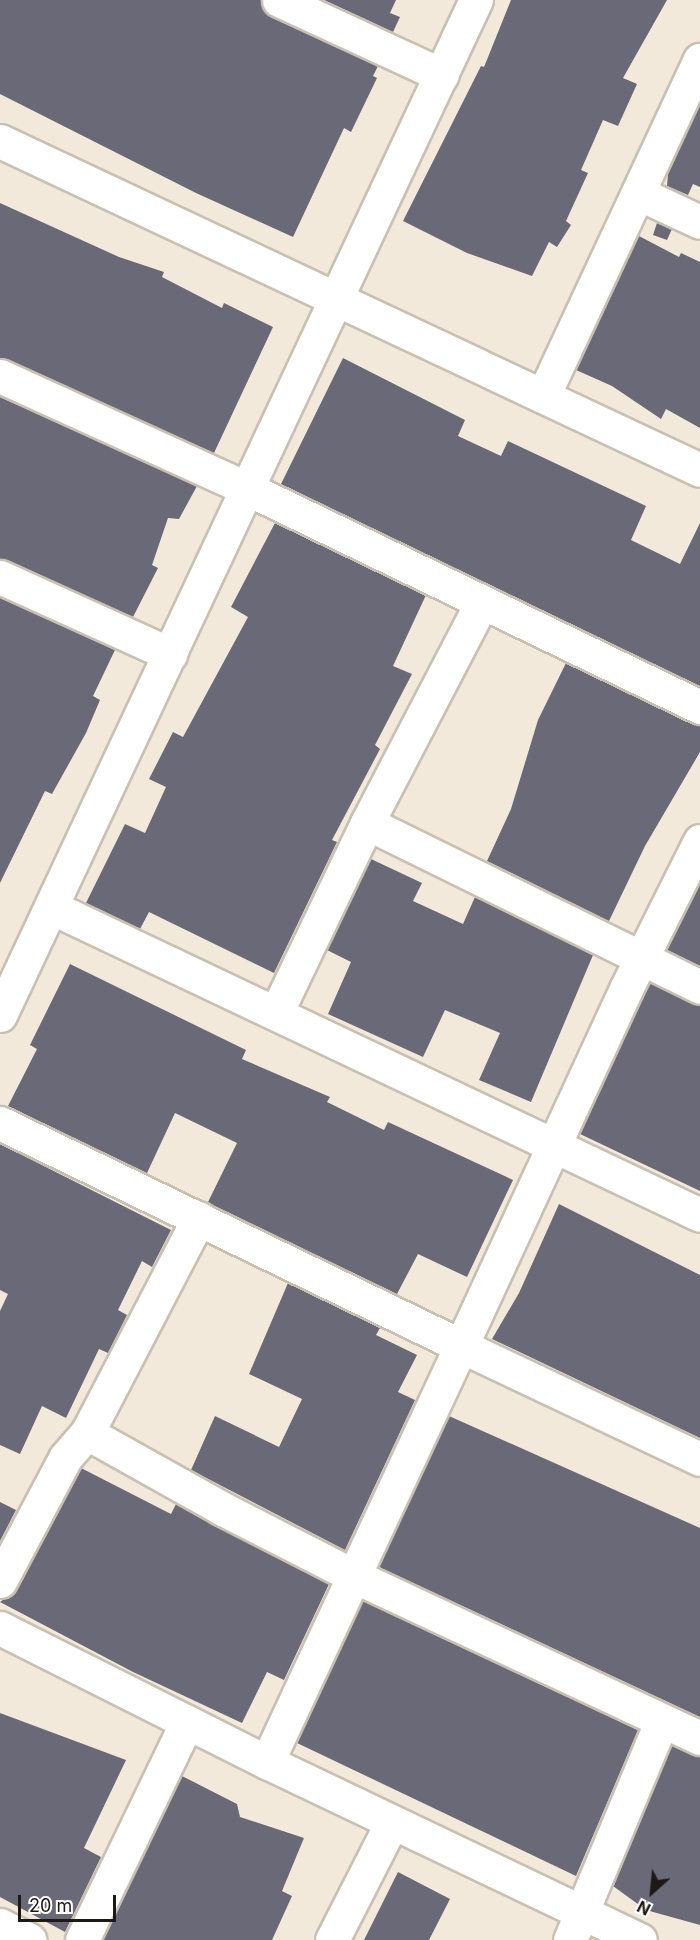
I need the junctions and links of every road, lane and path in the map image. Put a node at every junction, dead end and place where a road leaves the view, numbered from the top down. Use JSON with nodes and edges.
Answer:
{"nodes":[{"id":1,"x":279,"y":0,"type":"edge"},
{"id":2,"x":476,"y":0,"type":"edge"},
{"id":3,"x":700,"y":60,"type":"edge"},
{"id":4,"x":441,"y":75,"type":"junction"},
{"id":5,"x":0,"y":141,"type":"edge"},
{"id":6,"x":638,"y":193,"type":"junction"},
{"id":7,"x":700,"y":222,"type":"edge"},
{"id":8,"x":336,"y":299,"type":"junction"},
{"id":9,"x":0,"y":376,"type":"edge"},
{"id":10,"x":543,"y":396,"type":"junction"},
{"id":11,"x":700,"y":470,"type":"edge"},
{"id":12,"x":246,"y":488,"type":"junction"},
{"id":13,"x":0,"y":577,"type":"edge"},
{"id":14,"x":481,"y":604,"type":"junction"},
{"id":15,"x":170,"y":654,"type":"junction"},
{"id":16,"x":700,"y":707,"type":"edge"},
{"id":17,"x":367,"y":823,"type":"junction"},
{"id":18,"x":700,"y":841,"type":"edge"},
{"id":19,"x":53,"y":908,"type":"junction"},
{"id":20,"x":641,"y":958,"type":"junction"},
{"id":21,"x":700,"y":987,"type":"edge"},
{"id":22,"x":276,"y":1013,"type":"junction"},
{"id":23,"x":0,"y":1015,"type":"edge"},
{"id":24,"x":0,"y":1123,"type":"edge"},
{"id":25,"x":555,"y":1148,"type":"junction"},
{"id":26,"x":700,"y":1215,"type":"edge"},
{"id":27,"x":199,"y":1218,"type":"junction"},
{"id":28,"x":461,"y":1346,"type":"junction"},
{"id":29,"x":87,"y":1433,"type":"junction"},
{"id":30,"x":700,"y":1459,"type":"edge"},
{"id":31,"x":354,"y":1576,"type":"junction"},
{"id":32,"x":0,"y":1581,"type":"edge"},
{"id":33,"x":0,"y":1628,"type":"edge"},
{"id":34,"x":662,"y":1720,"type":"junction"},
{"id":35,"x":188,"y":1722,"type":"junction"},
{"id":36,"x":700,"y":1738,"type":"edge"},
{"id":37,"x":267,"y":1762,"type":"junction"},
{"id":38,"x":392,"y":1822,"type":"junction"},
{"id":39,"x":0,"y":1925,"type":"edge"},
{"id":40,"x":576,"y":1925,"type":"edge"},
{"id":41,"x":29,"y":1940,"type":"edge"},
{"id":42,"x":82,"y":1940,"type":"edge"},
{"id":43,"x":332,"y":1940,"type":"edge"},
{"id":44,"x":640,"y":1940,"type":"edge"}],
"edges":[{"from":1,"to":4,"type":"street"},
{"from":2,"to":4,"type":"street"},
{"from":3,"to":6,"type":"street"},
{"from":4,"to":8,"type":"street"},
{"from":5,"to":8,"type":"street"},
{"from":6,"to":7,"type":"street"},
{"from":6,"to":10,"type":"street"},
{"from":8,"to":10,"type":"street"},
{"from":8,"to":12,"type":"street"},
{"from":9,"to":12,"type":"street"},
{"from":10,"to":11,"type":"street"},
{"from":12,"to":14,"type":"street"},
{"from":12,"to":15,"type":"street"},
{"from":13,"to":15,"type":"street"},
{"from":14,"to":16,"type":"street"},
{"from":14,"to":17,"type":"street"},
{"from":15,"to":19,"type":"street"},
{"from":17,"to":20,"type":"street"},
{"from":17,"to":22,"type":"street"},
{"from":18,"to":20,"type":"street"},
{"from":19,"to":22,"type":"street"},
{"from":19,"to":23,"type":"street"},
{"from":20,"to":21,"type":"street"},
{"from":20,"to":25,"type":"street"},
{"from":22,"to":25,"type":"street"},
{"from":24,"to":27,"type":"street"},
{"from":25,"to":26,"type":"street"},
{"from":25,"to":28,"type":"street"},
{"from":27,"to":28,"type":"street"},
{"from":27,"to":29,"type":"street"},
{"from":28,"to":30,"type":"street"},
{"from":28,"to":31,"type":"street"},
{"from":29,"to":31,"type":"street"},
{"from":29,"to":32,"type":"street"},
{"from":31,"to":34,"type":"street"},
{"from":31,"to":37,"type":"street"},
{"from":33,"to":35,"type":"street"},
{"from":34,"to":36,"type":"street"},
{"from":34,"to":40,"type":"street"},
{"from":35,"to":37,"type":"street"},
{"from":35,"to":42,"type":"street"},
{"from":37,"to":38,"type":"street"},
{"from":38,"to":40,"type":"street"},
{"from":38,"to":43,"type":"street"},
{"from":39,"to":41,"type":"street"},
{"from":40,"to":44,"type":"street"}]}
